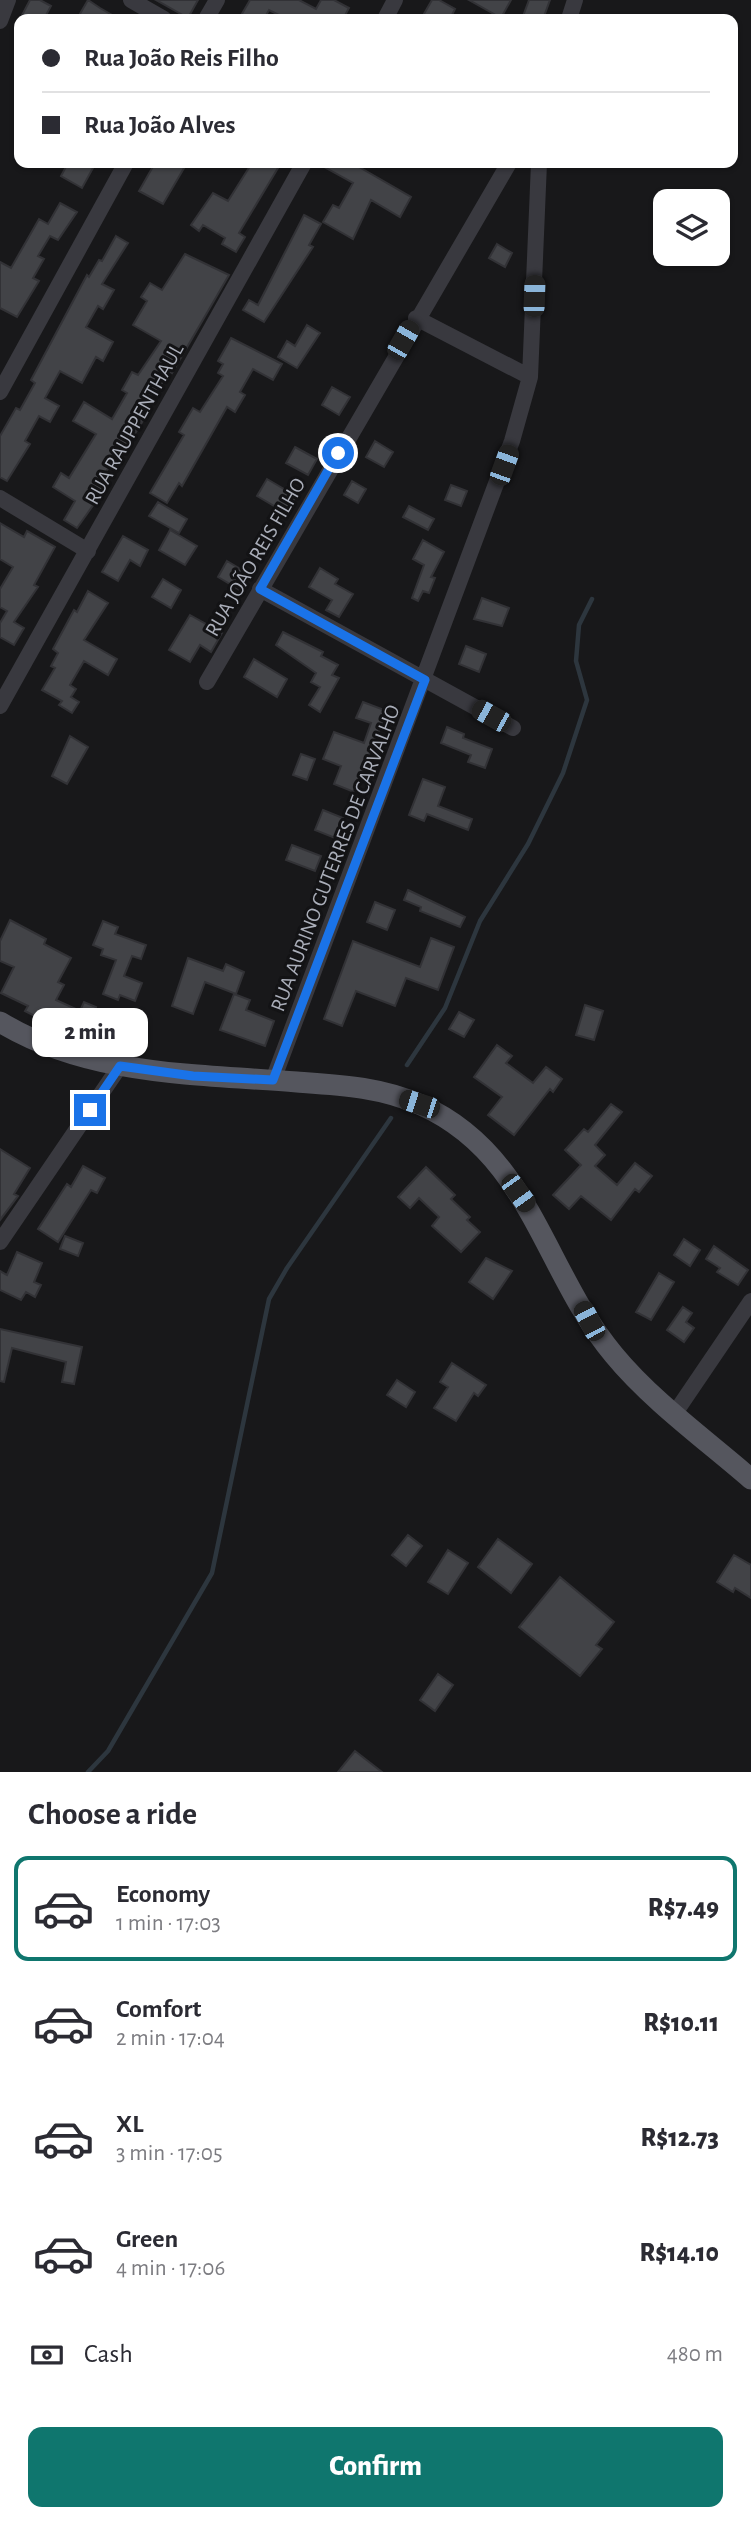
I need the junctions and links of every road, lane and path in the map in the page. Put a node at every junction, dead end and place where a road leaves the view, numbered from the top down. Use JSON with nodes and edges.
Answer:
{"nodes":[{"id":1,"x":8,"y":0,"type":"edge"},
{"id":2,"x":131,"y":0,"type":"edge"},
{"id":3,"x":155,"y":14,"type":"edge"},
{"id":4,"x":0,"y":21,"type":"edge"},
{"id":5,"x":123,"y":168,"type":"edge"},
{"id":6,"x":301,"y":168,"type":"edge"},
{"id":7,"x":506,"y":168,"type":"edge"},
{"id":8,"x":539,"y":168,"type":"edge"},
{"id":9,"x":416,"y":318,"type":"junction"},
{"id":10,"x":530,"y":377,"type":"junction"},
{"id":11,"x":0,"y":392,"type":"edge"},
{"id":12,"x":0,"y":498,"type":"edge"},
{"id":13,"x":88,"y":551,"type":"junction"},
{"id":14,"x":260,"y":589,"type":"junction"},
{"id":15,"x":425,"y":680,"type":"junction"},
{"id":16,"x":207,"y":682,"type":"dead end"},
{"id":17,"x":0,"y":706,"type":"edge"},
{"id":18,"x":513,"y":728,"type":"dead end"},
{"id":19,"x":0,"y":1022,"type":"edge"},
{"id":20,"x":120,"y":1066,"type":"junction"},
{"id":21,"x":273,"y":1080,"type":"junction"},
{"id":22,"x":0,"y":1242,"type":"edge"},
{"id":23,"x":751,"y":1301,"type":"edge"},
{"id":24,"x":675,"y":1413,"type":"junction"},
{"id":25,"x":751,"y":1479,"type":"edge"}],
"edges":[{"from":1,"to":4,"type":"street"},
{"from":2,"to":3,"type":"street"},
{"from":5,"to":11,"type":"street"},
{"from":6,"to":13,"type":"street","name":"RUA RAUPPENTHAUL"},
{"from":7,"to":9,"type":"street","name":"RUA JOÃO REIS FILHO"},
{"from":8,"to":10,"type":"street","name":"RUA AURINO GUTERRES DE CARVALHO"},
{"from":9,"to":10,"type":"street"},
{"from":9,"to":14,"type":"street","name":"RUA JOÃO REIS FILHO"},
{"from":10,"to":15,"type":"street","name":"RUA AURINO GUTERRES DE CARVALHO"},
{"from":12,"to":13,"type":"street"},
{"from":13,"to":17,"type":"street","name":"RUA RAUPPENTHAUL"},
{"from":14,"to":15,"type":"street"},
{"from":14,"to":16,"type":"street","name":"RUA JOÃO REIS FILHO"},
{"from":15,"to":18,"type":"street"},
{"from":15,"to":21,"type":"street","name":"RUA AURINO GUTERRES DE CARVALHO"},
{"from":19,"to":20,"type":"main road"},
{"from":20,"to":21,"type":"main road"},
{"from":20,"to":22,"type":"street"},
{"from":21,"to":24,"type":"main road"},
{"from":23,"to":24,"type":"street"},
{"from":24,"to":25,"type":"main road"}]}
